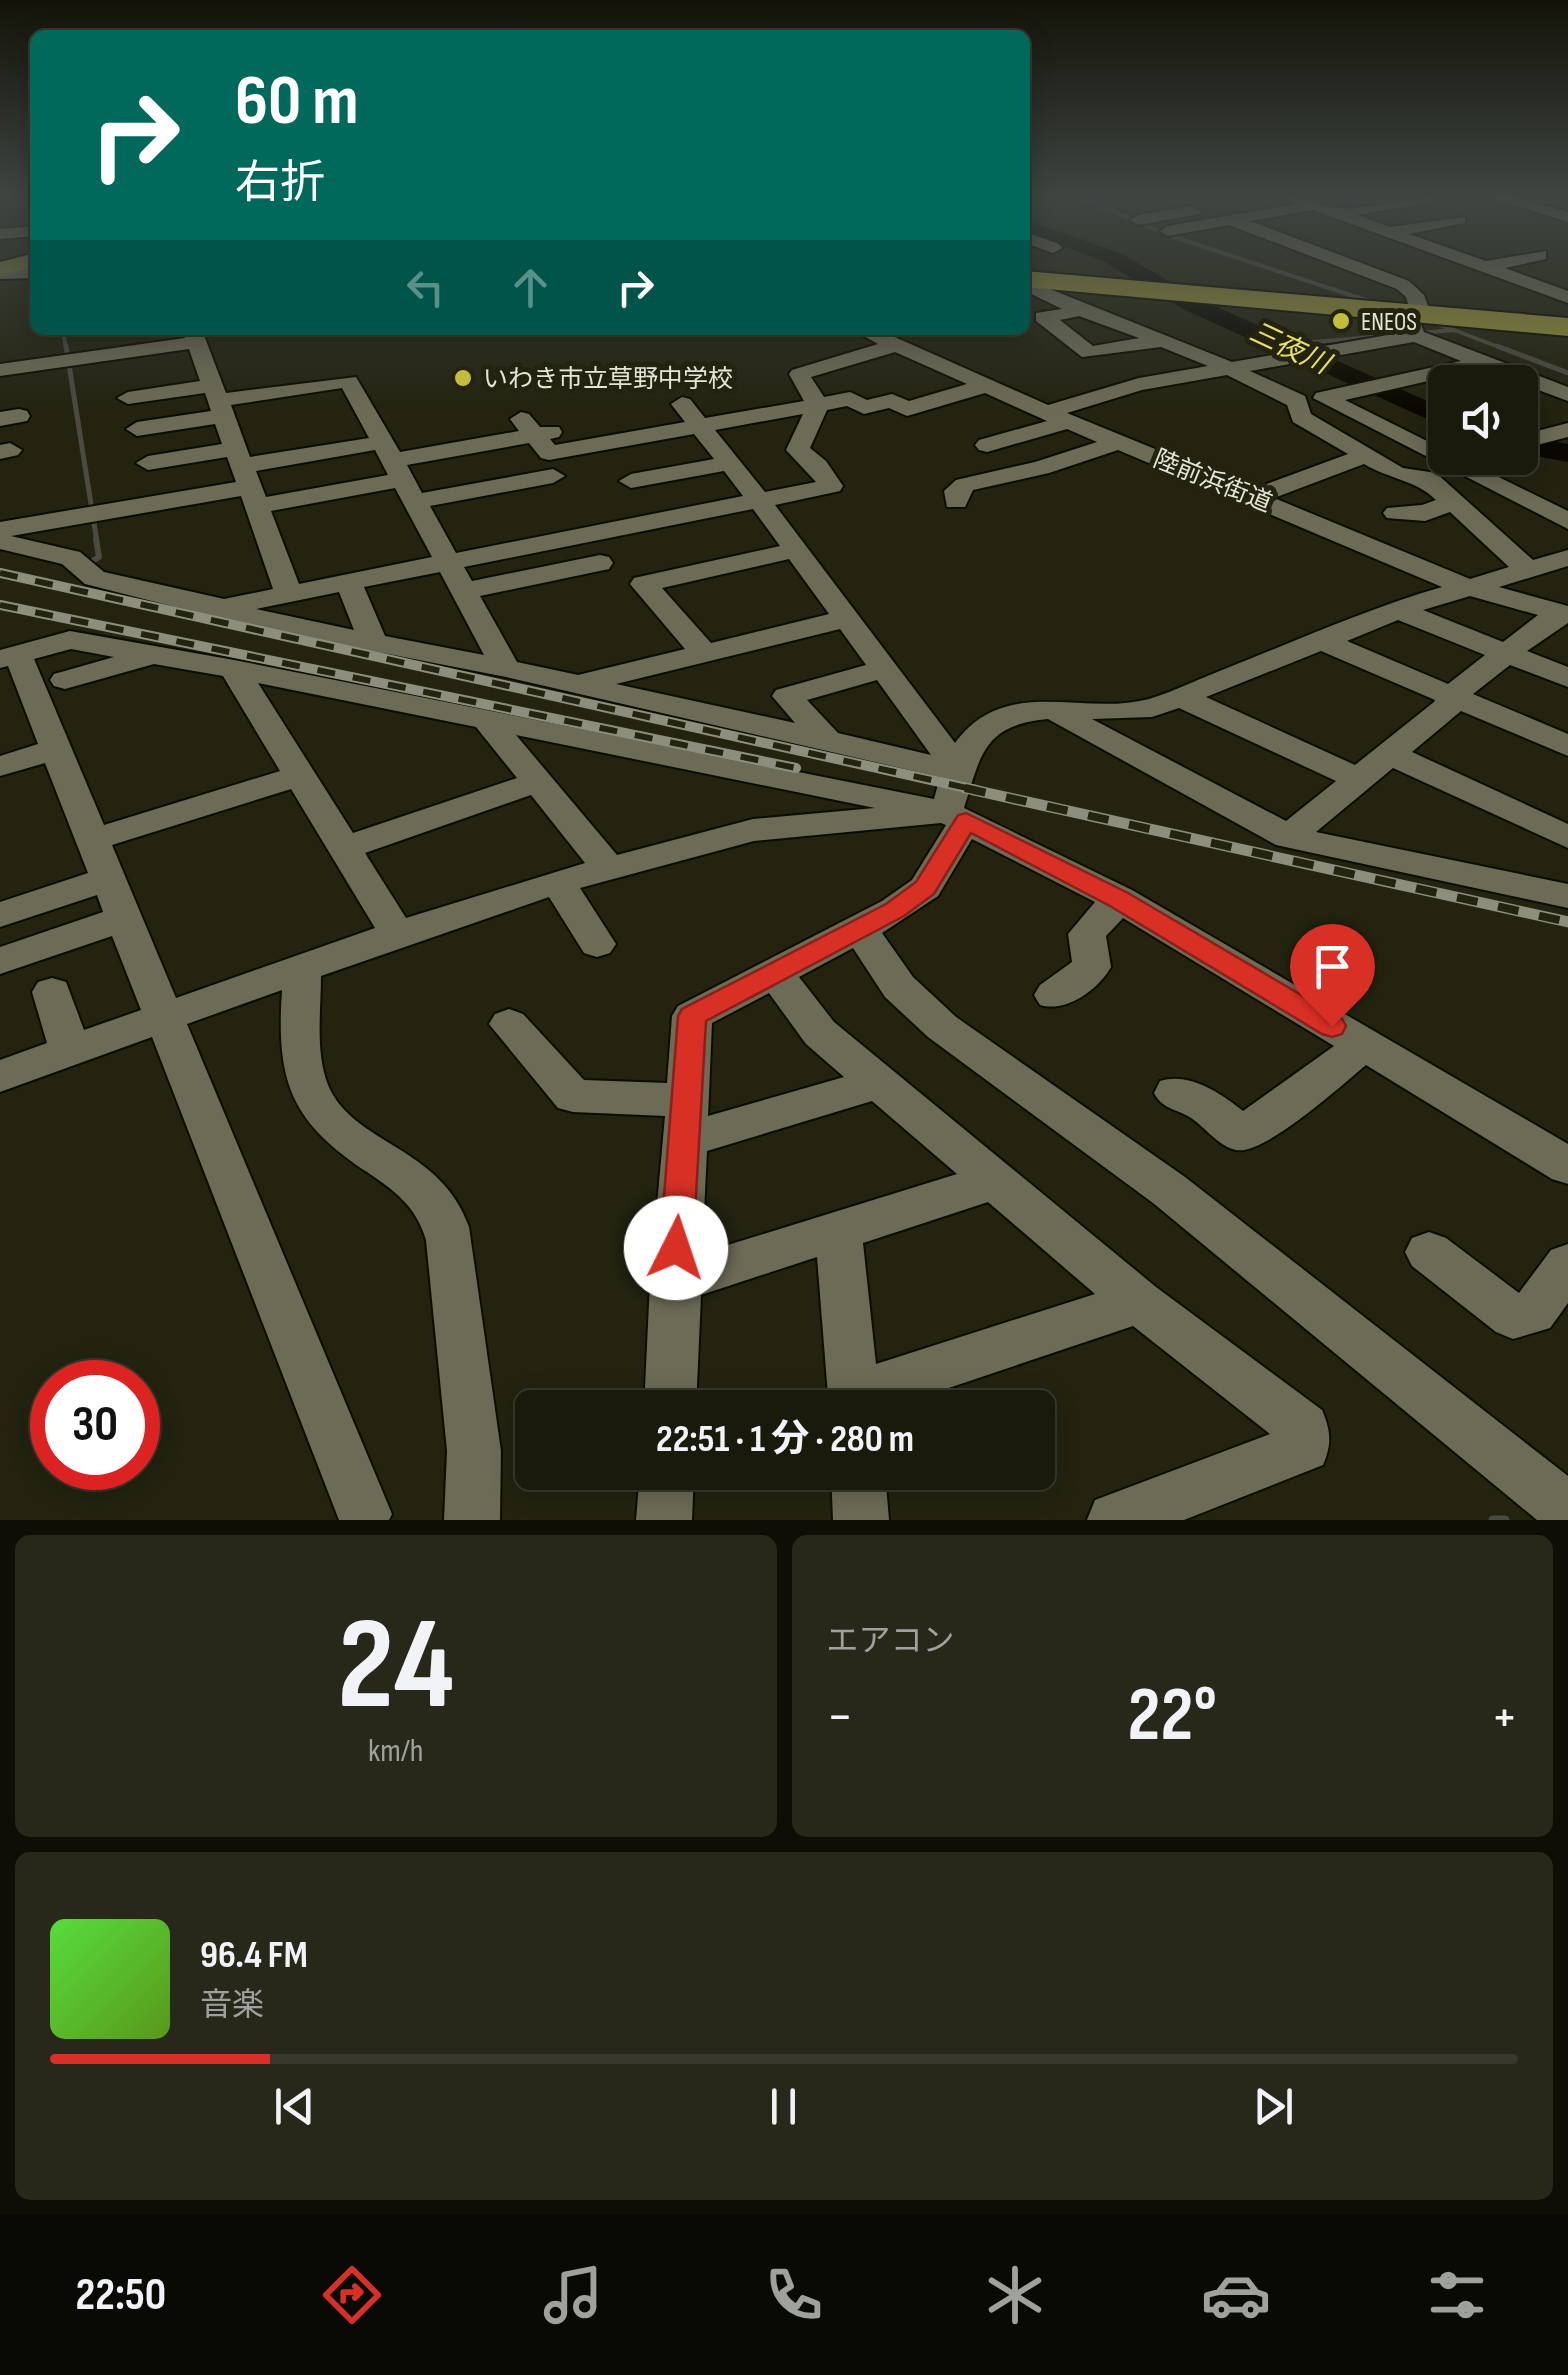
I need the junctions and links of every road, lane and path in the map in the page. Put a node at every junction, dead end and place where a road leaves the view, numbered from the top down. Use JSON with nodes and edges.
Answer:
{"nodes":[{"id":1,"x":1359,"y":269,"type":"edge"},
{"id":2,"x":1444,"y":269,"type":"edge"},
{"id":3,"x":1489,"y":269,"type":"edge"},
{"id":4,"x":0,"y":272,"type":"edge"},
{"id":5,"x":30,"y":273,"type":"edge"},
{"id":6,"x":1456,"y":274,"type":"dead end"},
{"id":7,"x":1030,"y":289,"type":"edge"},
{"id":8,"x":1568,"y":297,"type":"edge"},
{"id":9,"x":1082,"y":312,"type":"junction"},
{"id":10,"x":1414,"y":325,"type":"junction"},
{"id":11,"x":1568,"y":327,"type":"edge"},
{"id":12,"x":874,"y":335,"type":"edge"},
{"id":13,"x":194,"y":336,"type":"edge"},
{"id":14,"x":1160,"y":341,"type":"junction"},
{"id":15,"x":897,"y":345,"type":"junction"},
{"id":16,"x":1483,"y":362,"type":"junction"},
{"id":17,"x":1470,"y":365,"type":"edge"},
{"id":18,"x":1227,"y":367,"type":"junction"},
{"id":19,"x":0,"y":370,"type":"edge"},
{"id":20,"x":1428,"y":374,"type":"edge"},
{"id":21,"x":984,"y":386,"type":"junction"},
{"id":22,"x":1559,"y":391,"type":"edge"},
{"id":23,"x":812,"y":396,"type":"junction"},
{"id":24,"x":128,"y":398,"type":"dead end"},
{"id":25,"x":216,"y":401,"type":"junction"},
{"id":26,"x":1046,"y":412,"type":"junction"},
{"id":27,"x":691,"y":413,"type":"junction"},
{"id":28,"x":1070,"y":422,"type":"junction"},
{"id":29,"x":136,"y":428,"type":"dead end"},
{"id":30,"x":1568,"y":430,"type":"edge"},
{"id":31,"x":1538,"y":438,"type":"edge"},
{"id":32,"x":1119,"y":442,"type":"junction"},
{"id":33,"x":987,"y":446,"type":"dead end"},
{"id":34,"x":1428,"y":450,"type":"edge"},
{"id":35,"x":1368,"y":456,"type":"junction"},
{"id":36,"x":148,"y":463,"type":"dead end"},
{"id":37,"x":731,"y":463,"type":"junction"},
{"id":38,"x":401,"y":470,"type":"junction"},
{"id":39,"x":1428,"y":471,"type":"edge"},
{"id":40,"x":1422,"y":473,"type":"dead end"},
{"id":41,"x":1477,"y":475,"type":"edge"},
{"id":42,"x":243,"y":476,"type":"junction"},
{"id":43,"x":553,"y":476,"type":"dead end"},
{"id":44,"x":631,"y":481,"type":"dead end"},
{"id":45,"x":130,"y":488,"type":"dead end"},
{"id":46,"x":1568,"y":490,"type":"edge"},
{"id":47,"x":1254,"y":497,"type":"junction"},
{"id":48,"x":759,"y":500,"type":"junction"},
{"id":49,"x":1456,"y":501,"type":"junction"},
{"id":50,"x":1528,"y":501,"type":"junction"},
{"id":51,"x":956,"y":502,"type":"dead end"},
{"id":52,"x":1499,"y":510,"type":"dead end"},
{"id":53,"x":1396,"y":513,"type":"dead end"},
{"id":54,"x":1568,"y":521,"type":"edge"},
{"id":55,"x":0,"y":530,"type":"edge"},
{"id":56,"x":0,"y":542,"type":"edge"},
{"id":57,"x":794,"y":550,"type":"junction"},
{"id":58,"x":1568,"y":558,"type":"edge"},
{"id":59,"x":448,"y":561,"type":"junction"},
{"id":60,"x":600,"y":563,"type":"dead end"},
{"id":61,"x":1527,"y":569,"type":"junction"},
{"id":62,"x":348,"y":582,"type":"junction"},
{"id":63,"x":1464,"y":586,"type":"junction"},
{"id":64,"x":464,"y":590,"type":"junction"},
{"id":65,"x":289,"y":594,"type":"junction"},
{"id":66,"x":223,"y":607,"type":"junction"},
{"id":67,"x":1398,"y":610,"type":"junction"},
{"id":68,"x":1564,"y":614,"type":"edge"},
{"id":69,"x":845,"y":618,"type":"junction"},
{"id":70,"x":1322,"y":640,"type":"junction"},
{"id":71,"x":373,"y":641,"type":"junction"},
{"id":72,"x":702,"y":652,"type":"junction"},
{"id":73,"x":1505,"y":653,"type":"junction"},
{"id":74,"x":154,"y":654,"type":"junction"},
{"id":75,"x":9,"y":657,"type":"edge"},
{"id":76,"x":506,"y":668,"type":"junction"},
{"id":77,"x":884,"y":668,"type":"junction"},
{"id":78,"x":234,"y":669,"type":"junction"},
{"id":79,"x":1568,"y":678,"type":"edge"},
{"id":80,"x":65,"y":680,"type":"dead end"},
{"id":81,"x":572,"y":686,"type":"junction"},
{"id":82,"x":1451,"y":696,"type":"junction"},
{"id":83,"x":1183,"y":698,"type":"junction"},
{"id":84,"x":1053,"y":710,"type":"junction"},
{"id":85,"x":486,"y":719,"type":"junction"},
{"id":86,"x":828,"y":741,"type":"junction"},
{"id":87,"x":1568,"y":746,"type":"edge"},
{"id":88,"x":56,"y":749,"type":"junction"},
{"id":89,"x":1388,"y":753,"type":"junction"},
{"id":90,"x":0,"y":766,"type":"edge"},
{"id":91,"x":961,"y":774,"type":"junction"},
{"id":92,"x":300,"y":775,"type":"junction"},
{"id":93,"x":1358,"y":779,"type":"junction"},
{"id":94,"x":536,"y":782,"type":"junction"},
{"id":95,"x":956,"y":816,"type":"junction"},
{"id":96,"x":1288,"y":836,"type":"junction"},
{"id":97,"x":1568,"y":838,"type":"edge"},
{"id":98,"x":92,"y":840,"type":"junction"},
{"id":99,"x":345,"y":848,"type":"junction"},
{"id":100,"x":608,"y":869,"type":"junction"},
{"id":101,"x":107,"y":879,"type":"junction"},
{"id":102,"x":558,"y":882,"type":"junction"},
{"id":103,"x":1568,"y":896,"type":"edge"},
{"id":104,"x":1119,"y":900,"type":"junction"},
{"id":105,"x":0,"y":915,"type":"edge"},
{"id":106,"x":123,"y":919,"type":"junction"},
{"id":107,"x":859,"y":928,"type":"junction"},
{"id":108,"x":397,"y":934,"type":"junction"},
{"id":109,"x":597,"y":944,"type":"dead end"},
{"id":110,"x":0,"y":961,"type":"edge"},
{"id":111,"x":302,"y":969,"type":"junction"},
{"id":112,"x":774,"y":971,"type":"junction"},
{"id":113,"x":52,"y":992,"type":"dead end"},
{"id":114,"x":1054,"y":995,"type":"dead end"},
{"id":115,"x":164,"y":1019,"type":"junction"},
{"id":116,"x":509,"y":1024,"type":"dead end"},
{"id":117,"x":1363,"y":1044,"type":"junction"},
{"id":118,"x":69,"y":1050,"type":"junction"},
{"id":119,"x":0,"y":1076,"type":"edge"},
{"id":120,"x":880,"y":1083,"type":"junction"},
{"id":121,"x":1175,"y":1093,"type":"dead end"},
{"id":122,"x":684,"y":1120,"type":"junction"},
{"id":123,"x":1568,"y":1166,"type":"edge"},
{"id":124,"x":995,"y":1181,"type":"junction"},
{"id":125,"x":838,"y":1231,"type":"junction"},
{"id":126,"x":1428,"y":1252,"type":"dead end"},
{"id":127,"x":1568,"y":1265,"type":"edge"},
{"id":128,"x":674,"y":1283,"type":"junction"},
{"id":129,"x":1140,"y":1302,"type":"junction"},
{"id":130,"x":671,"y":1390,"type":"edge"},
{"id":131,"x":854,"y":1390,"type":"edge"},
{"id":132,"x":887,"y":1390,"type":"edge"},
{"id":133,"x":666,"y":1490,"type":"edge"},
{"id":134,"x":859,"y":1490,"type":"edge"},
{"id":135,"x":1568,"y":1510,"type":"edge"},
{"id":136,"x":364,"y":1514,"type":"dead end"},
{"id":137,"x":472,"y":1520,"type":"edge"},
{"id":138,"x":664,"y":1520,"type":"edge"},
{"id":139,"x":861,"y":1520,"type":"edge"},
{"id":140,"x":1115,"y":1520,"type":"edge"}],
"edges":[{"from":1,"to":10,"type":"street"},
{"from":2,"to":6,"type":"street"},
{"from":3,"to":8,"type":"street"},
{"from":4,"to":5,"type":"street"},
{"from":7,"to":9,"type":"street"},
{"from":7,"to":10,"type":"highway"},
{"from":9,"to":14,"type":"street"},
{"from":9,"to":14,"type":"street"},
{"from":10,"to":11,"type":"highway"},
{"from":10,"to":16,"type":"street"},
{"from":10,"to":18,"type":"street"},
{"from":12,"to":15,"type":"street","name":"陸前浜街道"},
{"from":13,"to":19,"type":"street"},
{"from":13,"to":25,"type":"street"},
{"from":14,"to":18,"type":"street"},
{"from":15,"to":21,"type":"street","name":"陸前浜街道"},
{"from":15,"to":23,"type":"street"},
{"from":16,"to":17,"type":"street"},
{"from":16,"to":22,"type":"street"},
{"from":18,"to":26,"type":"street"},
{"from":18,"to":35,"type":"street"},
{"from":20,"to":34,"type":"street"},
{"from":21,"to":23,"type":"street"},
{"from":21,"to":26,"type":"street","name":"陸前浜街道"},
{"from":23,"to":27,"type":"street"},
{"from":23,"to":48,"type":"street"},
{"from":24,"to":25,"type":"street"},
{"from":25,"to":29,"type":"street"},
{"from":25,"to":38,"type":"street"},
{"from":25,"to":42,"type":"street"},
{"from":26,"to":28,"type":"street","name":"陸前浜街道"},
{"from":27,"to":37,"type":"street"},
{"from":27,"to":38,"type":"street"},
{"from":28,"to":32,"type":"street","name":"陸前浜街道"},
{"from":28,"to":33,"type":"street"},
{"from":30,"to":31,"type":"street"},
{"from":32,"to":47,"type":"street","name":"陸前浜街道"},
{"from":32,"to":51,"type":"street"},
{"from":35,"to":47,"type":"street"},
{"from":35,"to":49,"type":"street"},
{"from":36,"to":42,"type":"street"},
{"from":37,"to":44,"type":"street"},
{"from":37,"to":48,"type":"street"},
{"from":38,"to":42,"type":"street"},
{"from":38,"to":42,"type":"street"},
{"from":38,"to":43,"type":"street"},
{"from":38,"to":59,"type":"street"},
{"from":39,"to":40,"type":"street"},
{"from":41,"to":50,"type":"street"},
{"from":42,"to":45,"type":"street"},
{"from":42,"to":55,"type":"street"},
{"from":42,"to":65,"type":"street"},
{"from":46,"to":50,"type":"street"},
{"from":47,"to":63,"type":"street","name":"陸前浜街道"},
{"from":48,"to":57,"type":"street"},
{"from":48,"to":59,"type":"street"},
{"from":49,"to":53,"type":"street"},
{"from":49,"to":61,"type":"street"},
{"from":50,"to":52,"type":"street"},
{"from":50,"to":54,"type":"street"},
{"from":56,"to":66,"type":"street"},
{"from":57,"to":69,"type":"street"},
{"from":57,"to":72,"type":"street"},
{"from":58,"to":61,"type":"street"},
{"from":59,"to":62,"type":"street"},
{"from":59,"to":64,"type":"street"},
{"from":60,"to":64,"type":"street"},
{"from":61,"to":63,"type":"street"},
{"from":62,"to":65,"type":"street"},
{"from":62,"to":71,"type":"street"},
{"from":63,"to":67,"type":"street"},
{"from":63,"to":68,"type":"street","name":"陸前浜街道"},
{"from":64,"to":76,"type":"street"},
{"from":65,"to":66,"type":"street"},
{"from":66,"to":71,"type":"street"},
{"from":67,"to":70,"type":"street"},
{"from":67,"to":73,"type":"street"},
{"from":68,"to":73,"type":"street"},
{"from":69,"to":72,"type":"street"},
{"from":69,"to":77,"type":"street"},
{"from":70,"to":82,"type":"street"},
{"from":70,"to":83,"type":"street"},
{"from":71,"to":76,"type":"street"},
{"from":72,"to":81,"type":"street"},
{"from":73,"to":79,"type":"street"},
{"from":73,"to":82,"type":"street"},
{"from":74,"to":75,"type":"street"},
{"from":74,"to":78,"type":"street"},
{"from":74,"to":80,"type":"street"},
{"from":75,"to":88,"type":"street"},
{"from":76,"to":81,"type":"street"},
{"from":77,"to":86,"type":"street"},
{"from":77,"to":91,"type":"street"},
{"from":78,"to":85,"type":"street"},
{"from":78,"to":92,"type":"street"},
{"from":81,"to":86,"type":"street"},
{"from":82,"to":87,"type":"street"},
{"from":82,"to":89,"type":"street"},
{"from":83,"to":84,"type":"street"},
{"from":83,"to":93,"type":"street"},
{"from":84,"to":91,"type":"street"},
{"from":84,"to":96,"type":"street"},
{"from":85,"to":94,"type":"street"},
{"from":85,"to":95,"type":"street"},
{"from":86,"to":91,"type":"street"},
{"from":88,"to":90,"type":"street"},
{"from":88,"to":98,"type":"street"},
{"from":89,"to":93,"type":"street"},
{"from":89,"to":97,"type":"street"},
{"from":91,"to":95,"type":"street"},
{"from":92,"to":98,"type":"street"},
{"from":92,"to":99,"type":"street"},
{"from":93,"to":96,"type":"street"},
{"from":94,"to":99,"type":"street"},
{"from":94,"to":100,"type":"street"},
{"from":95,"to":100,"type":"street"},
{"from":95,"to":104,"type":"street"},
{"from":95,"to":107,"type":"street"},
{"from":96,"to":103,"type":"street"},
{"from":98,"to":101,"type":"street"},
{"from":99,"to":108,"type":"street"},
{"from":100,"to":102,"type":"street"},
{"from":101,"to":105,"type":"street"},
{"from":101,"to":106,"type":"street"},
{"from":102,"to":108,"type":"street"},
{"from":102,"to":109,"type":"street"},
{"from":104,"to":114,"type":"street"},
{"from":104,"to":117,"type":"street"},
{"from":106,"to":110,"type":"street"},
{"from":106,"to":115,"type":"street"},
{"from":107,"to":112,"type":"street"},
{"from":107,"to":135,"type":"street"},
{"from":108,"to":111,"type":"street"},
{"from":111,"to":115,"type":"street"},
{"from":111,"to":137,"type":"street"},
{"from":112,"to":120,"type":"street"},
{"from":112,"to":122,"type":"street"},
{"from":113,"to":118,"type":"street"},
{"from":115,"to":118,"type":"street"},
{"from":115,"to":136,"type":"street"},
{"from":116,"to":122,"type":"street"},
{"from":117,"to":121,"type":"street"},
{"from":117,"to":123,"type":"street"},
{"from":118,"to":119,"type":"street"},
{"from":120,"to":122,"type":"street"},
{"from":120,"to":124,"type":"street"},
{"from":122,"to":128,"type":"street"},
{"from":124,"to":125,"type":"street"},
{"from":124,"to":129,"type":"street"},
{"from":125,"to":128,"type":"street"},
{"from":125,"to":131,"type":"street"},
{"from":126,"to":127,"type":"street"},
{"from":128,"to":130,"type":"street"},
{"from":129,"to":132,"type":"street"},
{"from":129,"to":140,"type":"street"},
{"from":133,"to":138,"type":"street"},
{"from":134,"to":139,"type":"street"}]}
